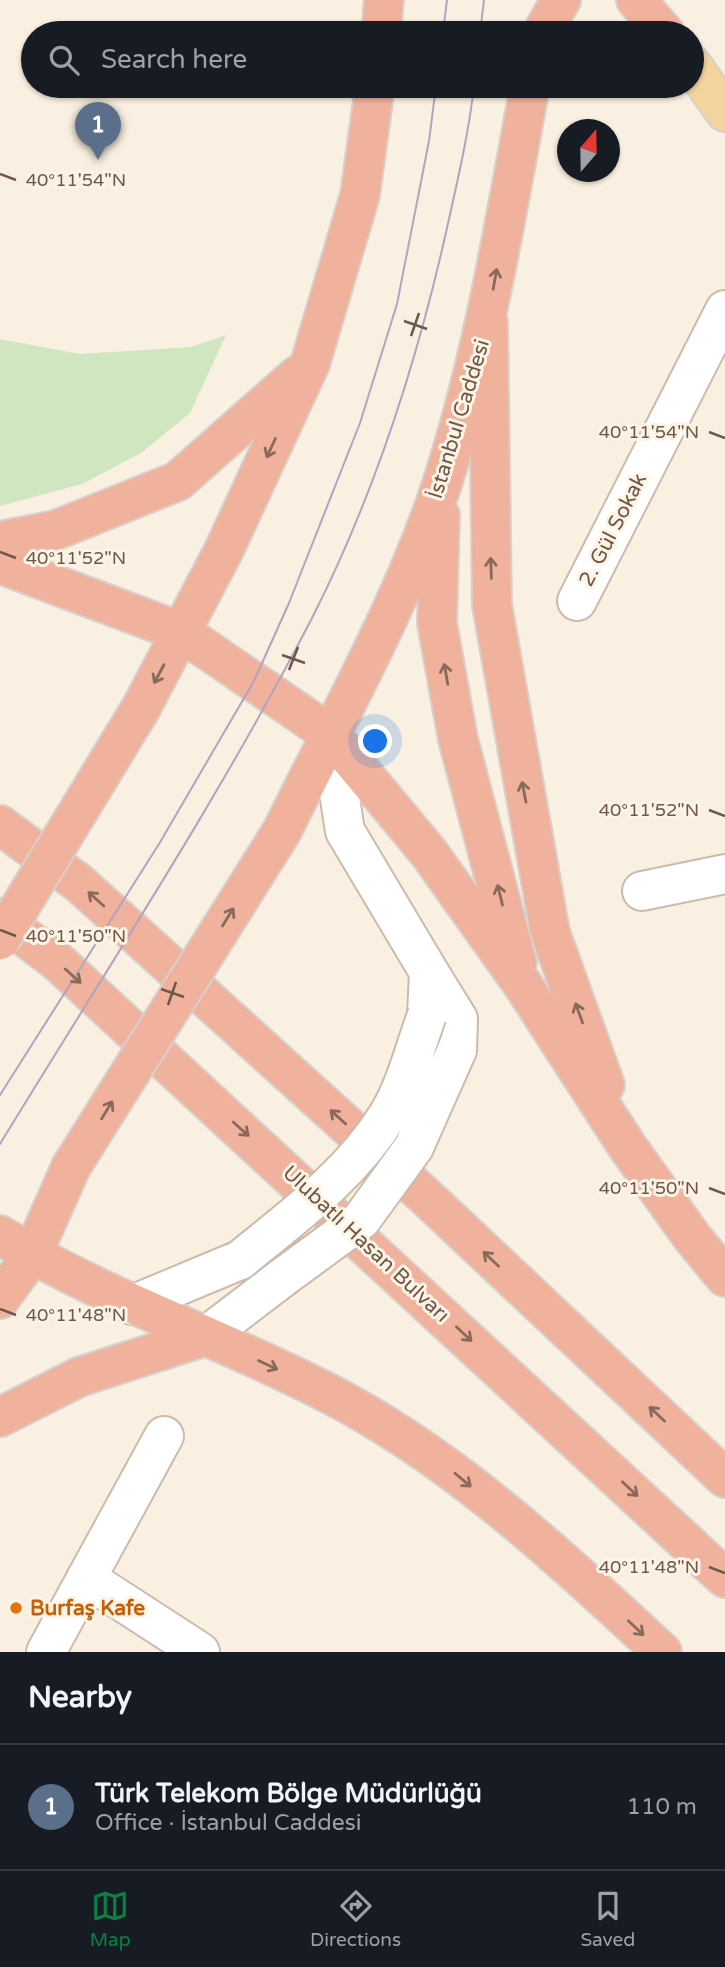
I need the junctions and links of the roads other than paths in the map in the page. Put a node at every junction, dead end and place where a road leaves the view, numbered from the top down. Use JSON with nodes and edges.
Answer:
{"nodes":[{"id":1,"x":384,"y":0,"type":"edge"},
{"id":2,"x":544,"y":0,"type":"edge"},
{"id":3,"x":561,"y":0,"type":"edge"},
{"id":4,"x":636,"y":0,"type":"edge"},
{"id":5,"x":659,"y":0,"type":"edge"},
{"id":6,"x":382,"y":21,"type":"edge"},
{"id":7,"x":542,"y":21,"type":"edge"},
{"id":8,"x":548,"y":21,"type":"edge"},
{"id":9,"x":654,"y":21,"type":"edge"},
{"id":10,"x":669,"y":21,"type":"edge"},
{"id":11,"x":704,"y":82,"type":"edge"},
{"id":12,"x":373,"y":98,"type":"edge"},
{"id":13,"x":528,"y":98,"type":"edge"},
{"id":14,"x":725,"y":111,"type":"edge"},
{"id":15,"x":725,"y":310,"type":"edge"},
{"id":16,"x":488,"y":321,"type":"junction"},
{"id":17,"x":310,"y":364,"type":"junction"},
{"id":18,"x":441,"y":487,"type":"junction"},
{"id":19,"x":0,"y":541,"type":"edge"},
{"id":20,"x":0,"y":564,"type":"edge"},
{"id":21,"x":578,"y":601,"type":"dead end"},
{"id":22,"x":181,"y":632,"type":"junction"},
{"id":23,"x":330,"y":734,"type":"junction"},
{"id":24,"x":0,"y":825,"type":"edge"},
{"id":25,"x":725,"y":874,"type":"edge"},
{"id":26,"x":642,"y":891,"type":"dead end"},
{"id":27,"x":0,"y":918,"type":"edge"},
{"id":28,"x":0,"y":940,"type":"edge"},
{"id":29,"x":429,"y":972,"type":"junction"},
{"id":30,"x":523,"y":985,"type":"junction"},
{"id":31,"x":627,"y":1146,"type":"junction"},
{"id":32,"x":0,"y":1235,"type":"edge"},
{"id":33,"x":32,"y":1255,"type":"junction"},
{"id":34,"x":725,"y":1277,"type":"edge"},
{"id":35,"x":0,"y":1300,"type":"edge"},
{"id":36,"x":132,"y":1305,"type":"junction"},
{"id":37,"x":206,"y":1336,"type":"junction"},
{"id":38,"x":0,"y":1417,"type":"edge"},
{"id":39,"x":164,"y":1436,"type":"dead end"},
{"id":40,"x":725,"y":1478,"type":"edge"},
{"id":41,"x":86,"y":1578,"type":"junction"},
{"id":42,"x":725,"y":1578,"type":"edge"},
{"id":43,"x":46,"y":1652,"type":"edge"},
{"id":44,"x":200,"y":1652,"type":"edge"},
{"id":45,"x":662,"y":1652,"type":"edge"}],
"edges":[{"from":1,"to":6,"type":"highway"},
{"from":2,"to":7,"type":"highway"},
{"from":3,"to":8,"type":"highway"},
{"from":4,"to":9,"type":"highway"},
{"from":5,"to":10,"type":"highway"},
{"from":11,"to":14,"type":"main road"},
{"from":12,"to":17,"type":"highway"},
{"from":16,"to":13,"type":"highway","name":"İstanbul Caddesi","one_way":true},
{"from":15,"to":21,"type":"street","name":"2. Gül Sokak"},
{"from":16,"to":18,"type":"highway","name":"İstanbul Caddesi"},
{"from":31,"to":16,"type":"highway","one_way":true},
{"from":17,"to":19,"type":"highway"},
{"from":17,"to":22,"type":"highway","one_way":true},
{"from":18,"to":23,"type":"highway","name":"İstanbul Caddesi"},
{"from":30,"to":18,"type":"highway","one_way":true},
{"from":20,"to":22,"type":"highway"},
{"from":22,"to":23,"type":"highway"},
{"from":22,"to":28,"type":"highway","one_way":true,"bridge":true},
{"from":23,"to":29,"type":"street"},
{"from":23,"to":30,"type":"highway"},
{"from":33,"to":23,"type":"highway","name":"İstanbul Caddesi","one_way":true,"bridge":true},
{"from":40,"to":24,"type":"highway","one_way":true},
{"from":25,"to":26,"type":"street"},
{"from":27,"to":42,"type":"highway","name":"Ulubatlı Hasan Bulvarı","one_way":true},
{"from":29,"to":36,"type":"street","bridge":true},
{"from":29,"to":37,"type":"street","bridge":true},
{"from":30,"to":31,"type":"highway"},
{"from":31,"to":34,"type":"highway"},
{"from":32,"to":33,"type":"highway"},
{"from":33,"to":35,"type":"highway","name":"İstanbul Caddesi"},
{"from":33,"to":36,"type":"highway"},
{"from":36,"to":37,"type":"highway"},
{"from":37,"to":38,"type":"highway"},
{"from":37,"to":45,"type":"highway","one_way":true},
{"from":39,"to":41,"type":"street"},
{"from":41,"to":43,"type":"street"},
{"from":41,"to":44,"type":"street"}]}
